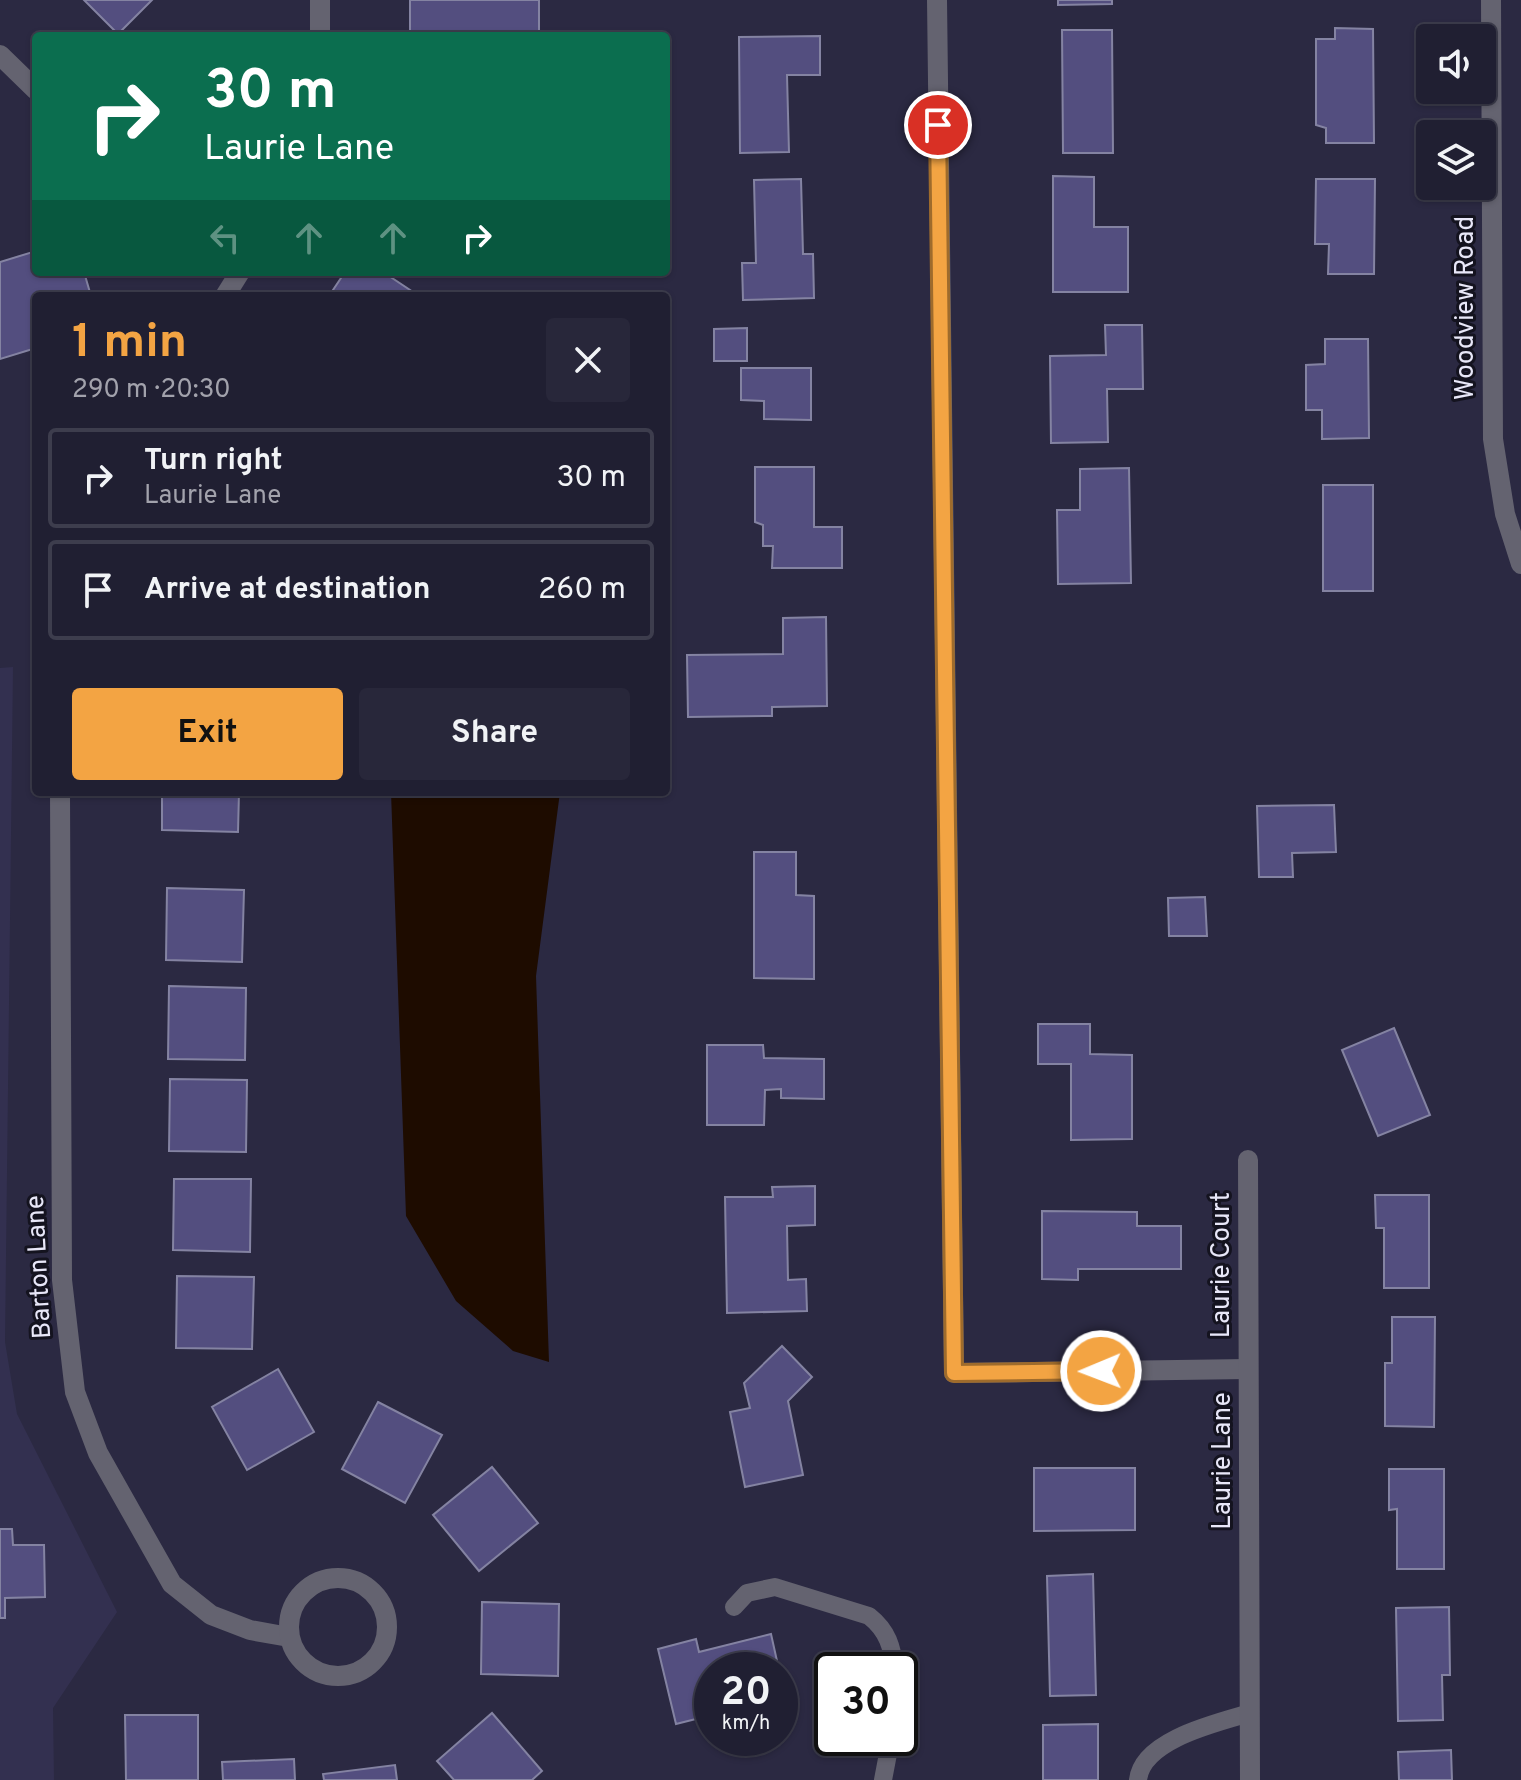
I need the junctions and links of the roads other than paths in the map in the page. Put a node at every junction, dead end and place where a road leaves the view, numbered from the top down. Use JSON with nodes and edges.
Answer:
{"nodes":[{"id":1,"x":320,"y":0,"type":"edge"},
{"id":2,"x":937,"y":0,"type":"edge"},
{"id":3,"x":1491,"y":0,"type":"edge"},
{"id":4,"x":320,"y":32,"type":"edge"},
{"id":5,"x":0,"y":55,"type":"edge"},
{"id":6,"x":32,"y":86,"type":"edge"},
{"id":7,"x":1521,"y":564,"type":"edge"},
{"id":8,"x":60,"y":796,"type":"edge"},
{"id":9,"x":1248,"y":1160,"type":"dead end"},
{"id":10,"x":1248,"y":1369,"type":"junction"},
{"id":11,"x":734,"y":1607,"type":"dead end"},
{"id":12,"x":289,"y":1637,"type":"junction"},
{"id":13,"x":893,"y":1652,"type":"edge"},
{"id":14,"x":1250,"y":1713,"type":"junction"},
{"id":15,"x":888,"y":1756,"type":"edge"},
{"id":16,"x":883,"y":1780,"type":"edge"},
{"id":17,"x":1138,"y":1780,"type":"edge"},
{"id":18,"x":1250,"y":1780,"type":"edge"}],
"edges":[{"from":1,"to":4,"type":"street"},
{"from":2,"to":10,"type":"street","name":"Laurie Lane"},
{"from":3,"to":7,"type":"street","name":"Woodview Road"},
{"from":5,"to":6,"type":"street"},
{"from":8,"to":12,"type":"street","name":"Barton Lane"},
{"from":9,"to":10,"type":"street","name":"Laurie Court"},
{"from":10,"to":14,"type":"street","name":"Laurie Lane"},
{"from":11,"to":13,"type":"lane"},
{"from":12,"to":12,"type":"street"},
{"from":14,"to":17,"type":"lane"},
{"from":14,"to":18,"type":"street","name":"Laurie Lane"},
{"from":15,"to":16,"type":"lane"}]}
